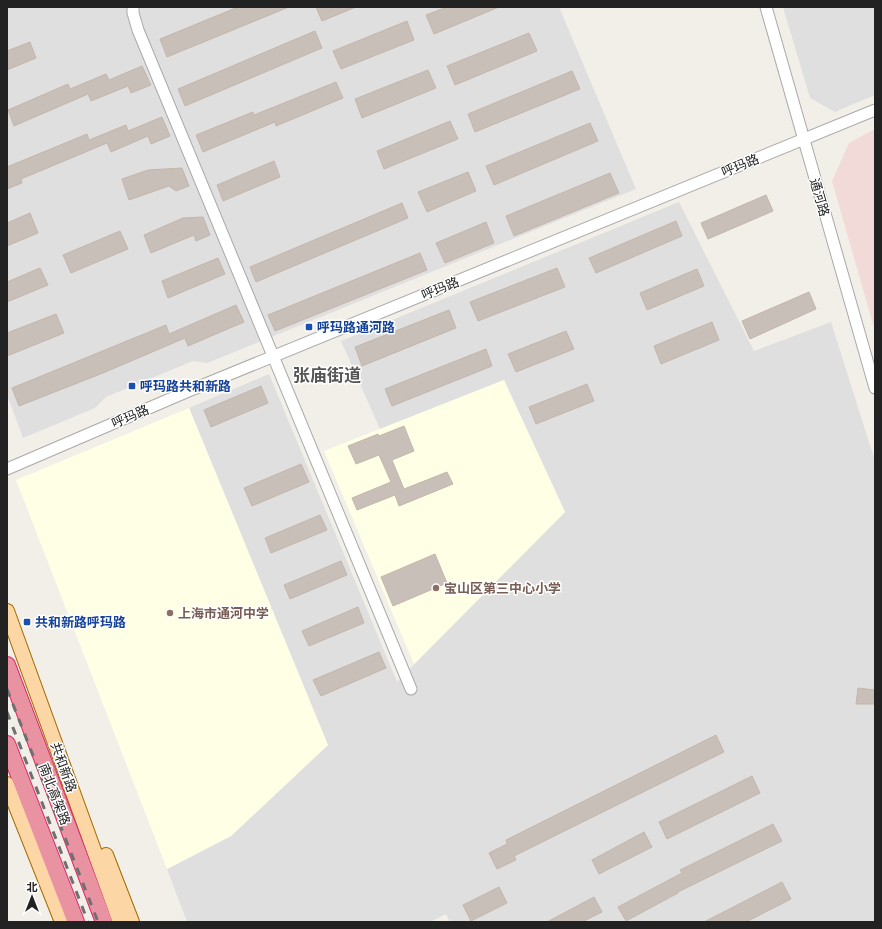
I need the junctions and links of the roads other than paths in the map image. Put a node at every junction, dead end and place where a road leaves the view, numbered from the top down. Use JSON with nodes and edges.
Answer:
{"nodes":[{"id":1,"x":132,"y":7,"type":"edge"},
{"id":2,"x":766,"y":7,"type":"edge"},
{"id":3,"x":875,"y":110,"type":"edge"},
{"id":4,"x":804,"y":139,"type":"junction"},
{"id":5,"x":272,"y":357,"type":"junction"},
{"id":6,"x":875,"y":388,"type":"edge"},
{"id":7,"x":7,"y":469,"type":"edge"},
{"id":8,"x":7,"y":611,"type":"edge"},
{"id":9,"x":7,"y":665,"type":"edge"},
{"id":10,"x":412,"y":689,"type":"dead end"},
{"id":11,"x":38,"y":695,"type":"junction"},
{"id":12,"x":7,"y":744,"type":"edge"},
{"id":13,"x":7,"y":784,"type":"edge"},
{"id":14,"x":7,"y":806,"type":"edge"},
{"id":15,"x":52,"y":922,"type":"edge"},
{"id":16,"x":62,"y":922,"type":"edge"},
{"id":17,"x":76,"y":922,"type":"edge"},
{"id":18,"x":104,"y":922,"type":"edge"},
{"id":19,"x":120,"y":922,"type":"edge"},
{"id":20,"x":132,"y":922,"type":"edge"}],
"edges":[{"from":1,"to":5,"type":"street"},
{"from":2,"to":4,"type":"street","name":"通河路"},
{"from":3,"to":4,"type":"street","name":"呼玛路"},
{"from":4,"to":5,"type":"street","name":"呼玛路"},
{"from":4,"to":6,"type":"street","name":"通河路"},
{"from":5,"to":7,"type":"street","name":"呼玛路"},
{"from":5,"to":10,"type":"street"},
{"from":8,"to":11,"type":"main road","name":"共和新路"},
{"from":9,"to":18,"type":"highway","name":"南北高架路"},
{"from":11,"to":19,"type":"main road","name":"共和新路"},
{"from":11,"to":20,"type":"main road"},
{"from":12,"to":17,"type":"highway","name":"南北高架路"},
{"from":13,"to":16,"type":"main road"},
{"from":14,"to":15,"type":"main road"}]}
